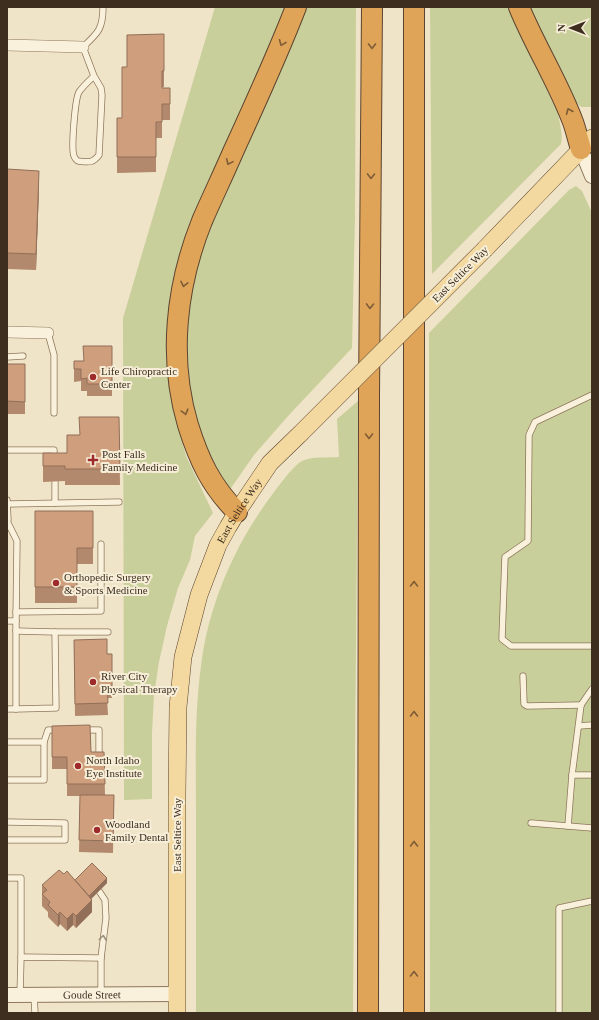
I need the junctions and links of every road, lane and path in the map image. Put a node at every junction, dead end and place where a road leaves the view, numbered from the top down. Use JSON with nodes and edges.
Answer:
{"nodes":[{"id":1,"x":103,"y":7,"type":"edge"},
{"id":2,"x":296,"y":7,"type":"edge"},
{"id":3,"x":372,"y":7,"type":"edge"},
{"id":4,"x":414,"y":7,"type":"edge"},
{"id":5,"x":519,"y":7,"type":"edge"},
{"id":6,"x":7,"y":45,"type":"edge"},
{"id":7,"x":83,"y":47,"type":"junction"},
{"id":8,"x":94,"y":76,"type":"junction"},
{"id":9,"x":586,"y":143,"type":"edge"},
{"id":10,"x":592,"y":176,"type":"edge"},
{"id":11,"x":7,"y":332,"type":"edge"},
{"id":12,"x":48,"y":332,"type":"joint"},
{"id":13,"x":23,"y":356,"type":"dead end"},
{"id":14,"x":7,"y":357,"type":"edge"},
{"id":15,"x":592,"y":395,"type":"edge"},
{"id":16,"x":54,"y":413,"type":"dead end"},
{"id":17,"x":7,"y":450,"type":"edge"},
{"id":18,"x":55,"y":469,"type":"edge"},
{"id":19,"x":55,"y":482,"type":"dead end"},
{"id":20,"x":8,"y":502,"type":"edge"},
{"id":21,"x":119,"y":502,"type":"dead end"},
{"id":22,"x":55,"y":503,"type":"junction"},
{"id":23,"x":236,"y":512,"type":"junction"},
{"id":24,"x":7,"y":520,"type":"edge"},
{"id":25,"x":101,"y":544,"type":"dead end"},
{"id":26,"x":16,"y":612,"type":"junction"},
{"id":27,"x":7,"y":621,"type":"edge"},
{"id":28,"x":16,"y":621,"type":"junction"},
{"id":29,"x":16,"y":631,"type":"junction"},
{"id":30,"x":55,"y":632,"type":"junction"},
{"id":31,"x":108,"y":632,"type":"dead end"},
{"id":32,"x":592,"y":646,"type":"edge"},
{"id":33,"x":523,"y":676,"type":"dead end"},
{"id":34,"x":592,"y":689,"type":"edge"},
{"id":35,"x":581,"y":705,"type":"junction"},
{"id":36,"x":7,"y":709,"type":"edge"},
{"id":37,"x":16,"y":709,"type":"junction"},
{"id":38,"x":592,"y":725,"type":"edge"},
{"id":39,"x":579,"y":726,"type":"junction"},
{"id":40,"x":63,"y":730,"type":"edge"},
{"id":41,"x":77,"y":730,"type":"edge"},
{"id":42,"x":7,"y":742,"type":"edge"},
{"id":43,"x":44,"y":742,"type":"junction"},
{"id":44,"x":99,"y":759,"type":"edge"},
{"id":45,"x":572,"y":775,"type":"junction"},
{"id":46,"x":592,"y":775,"type":"edge"},
{"id":47,"x":7,"y":780,"type":"edge"},
{"id":48,"x":7,"y":822,"type":"edge"},
{"id":49,"x":531,"y":823,"type":"dead end"},
{"id":50,"x":568,"y":826,"type":"junction"},
{"id":51,"x":592,"y":828,"type":"edge"},
{"id":52,"x":7,"y":840,"type":"edge"},
{"id":53,"x":7,"y":878,"type":"edge"},
{"id":54,"x":99,"y":891,"type":"edge"},
{"id":55,"x":592,"y":901,"type":"edge"},
{"id":56,"x":21,"y":957,"type":"junction"},
{"id":57,"x":101,"y":958,"type":"junction"},
{"id":58,"x":101,"y":994,"type":"junction"},
{"id":59,"x":177,"y":994,"type":"junction"},
{"id":60,"x":20,"y":995,"type":"edge"},
{"id":61,"x":35,"y":1013,"type":"edge"},
{"id":62,"x":177,"y":1013,"type":"edge"},
{"id":63,"x":368,"y":1013,"type":"edge"},
{"id":64,"x":414,"y":1013,"type":"edge"},
{"id":65,"x":559,"y":1013,"type":"edge"}],
"edges":[{"from":1,"to":7,"type":"lane"},
{"from":2,"to":23,"type":"highway","one_way":true},
{"from":3,"to":63,"type":"highway","one_way":true},
{"from":64,"to":4,"type":"highway","one_way":true},
{"from":9,"to":5,"type":"highway","one_way":true},
{"from":6,"to":7,"type":"street"},
{"from":7,"to":8,"type":"lane"},
{"from":8,"to":8,"type":"lane"},
{"from":9,"to":10,"type":"street"},
{"from":9,"to":23,"type":"main road","name":"East Seltice Way","bridge":true},
{"from":11,"to":12,"type":"street"},
{"from":12,"to":16,"type":"lane"},
{"from":13,"to":14,"type":"lane"},
{"from":15,"to":32,"type":"lane"},
{"from":17,"to":18,"type":"lane"},
{"from":19,"to":22,"type":"lane"},
{"from":20,"to":22,"type":"lane"},
{"from":20,"to":24,"type":"lane"},
{"from":21,"to":22,"type":"lane"},
{"from":23,"to":59,"type":"main road","name":"East Seltice Way"},
{"from":24,"to":26,"type":"lane"},
{"from":25,"to":26,"type":"lane"},
{"from":26,"to":28,"type":"lane"},
{"from":27,"to":28,"type":"lane"},
{"from":28,"to":29,"type":"lane"},
{"from":29,"to":30,"type":"lane"},
{"from":29,"to":37,"type":"lane"},
{"from":30,"to":31,"type":"lane"},
{"from":30,"to":37,"type":"lane"},
{"from":33,"to":35,"type":"lane"},
{"from":34,"to":35,"type":"lane"},
{"from":35,"to":39,"type":"lane"},
{"from":36,"to":37,"type":"lane"},
{"from":38,"to":39,"type":"lane"},
{"from":39,"to":45,"type":"lane"},
{"from":40,"to":43,"type":"lane"},
{"from":41,"to":44,"type":"lane"},
{"from":42,"to":43,"type":"lane"},
{"from":43,"to":47,"type":"lane"},
{"from":45,"to":46,"type":"lane"},
{"from":45,"to":50,"type":"lane"},
{"from":48,"to":52,"type":"lane"},
{"from":49,"to":50,"type":"lane"},
{"from":50,"to":51,"type":"lane"},
{"from":53,"to":56,"type":"lane"},
{"from":57,"to":54,"type":"lane","one_way":true},
{"from":55,"to":65,"type":"lane"},
{"from":56,"to":57,"type":"lane"},
{"from":56,"to":60,"type":"lane"},
{"from":57,"to":58,"type":"lane"},
{"from":58,"to":59,"type":"street","name":"Goude Street"},
{"from":58,"to":60,"type":"street","name":"Goude Street"},
{"from":59,"to":62,"type":"main road","name":"East Seltice Way"},
{"from":60,"to":61,"type":"lane"}]}
